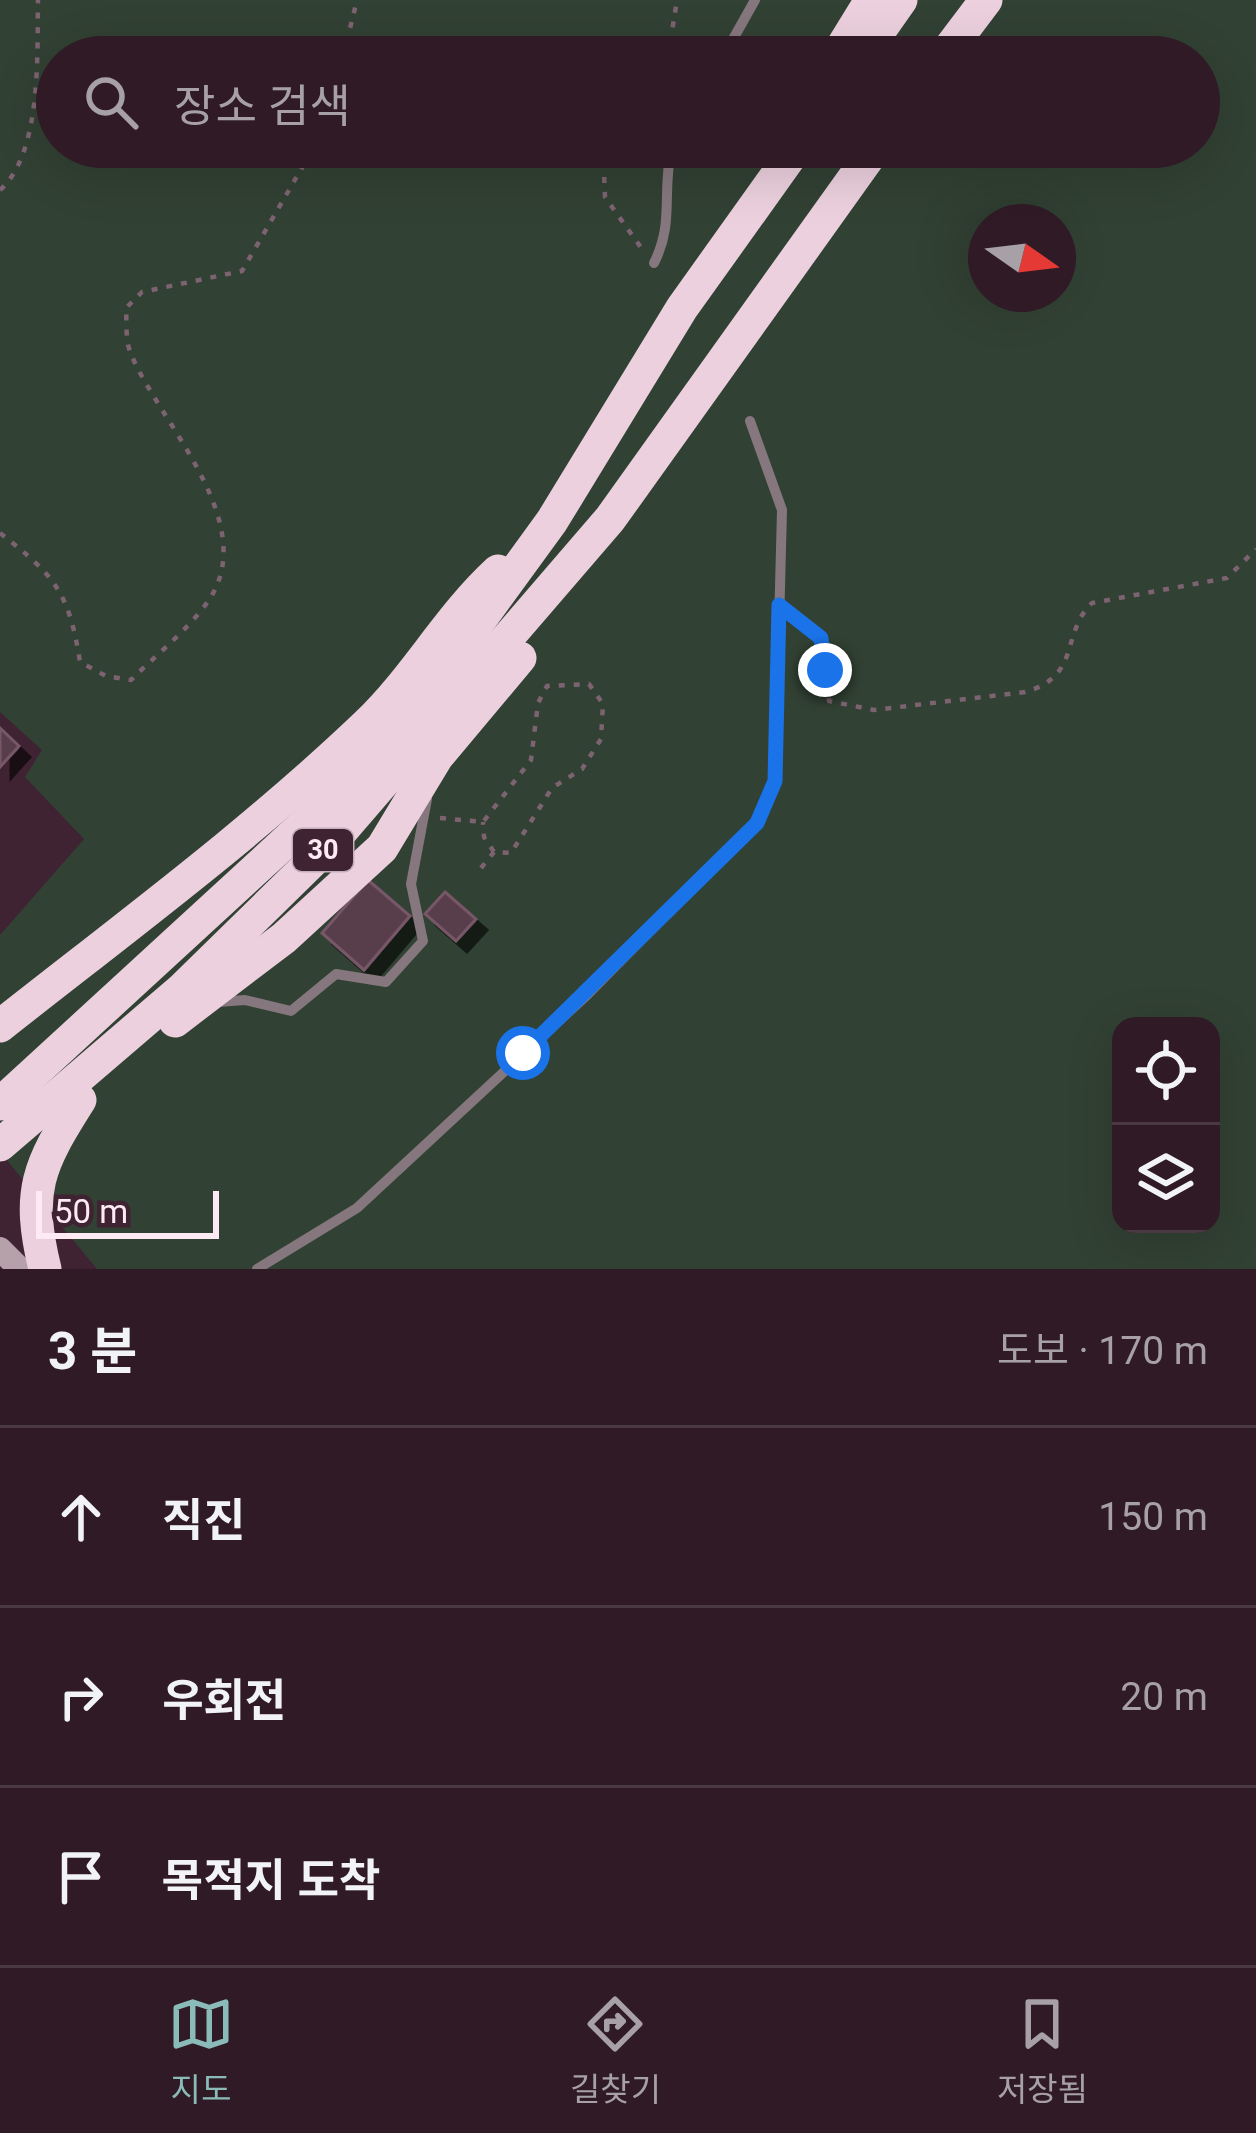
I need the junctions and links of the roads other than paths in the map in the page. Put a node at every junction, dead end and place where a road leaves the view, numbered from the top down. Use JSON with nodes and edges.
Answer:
{"nodes":[{"id":1,"x":755,"y":0,"type":"edge"},
{"id":2,"x":871,"y":0,"type":"edge"},
{"id":3,"x":902,"y":0,"type":"edge"},
{"id":4,"x":986,"y":0,"type":"edge"},
{"id":5,"x":735,"y":36,"type":"edge"},
{"id":6,"x":849,"y":36,"type":"edge"},
{"id":7,"x":876,"y":36,"type":"edge"},
{"id":8,"x":959,"y":36,"type":"edge"},
{"id":9,"x":668,"y":168,"type":"edge"},
{"id":10,"x":768,"y":168,"type":"edge"},
{"id":11,"x":782,"y":168,"type":"edge"},
{"id":12,"x":861,"y":168,"type":"edge"},
{"id":13,"x":654,"y":262,"type":"road end"},
{"id":14,"x":682,"y":308,"type":"junction"},
{"id":15,"x":750,"y":421,"type":"dead end"},
{"id":16,"x":610,"y":519,"type":"junction"},
{"id":17,"x":552,"y":520,"type":"junction"},
{"id":18,"x":437,"y":757,"type":"junction"},
{"id":19,"x":197,"y":1003,"type":"junction"},
{"id":20,"x":0,"y":1026,"type":"edge"},
{"id":21,"x":80,"y":1100,"type":"junction"},
{"id":22,"x":0,"y":1104,"type":"edge"},
{"id":23,"x":0,"y":1145,"type":"edge"},
{"id":24,"x":0,"y":1161,"type":"edge"},
{"id":25,"x":0,"y":1249,"type":"edge"},
{"id":26,"x":20,"y":1269,"type":"edge"},
{"id":27,"x":45,"y":1269,"type":"edge"},
{"id":28,"x":256,"y":1269,"type":"edge"}],
"edges":[{"from":1,"to":5,"type":"lane"},
{"from":2,"to":6,"type":"highway"},
{"from":3,"to":7,"type":"highway"},
{"from":4,"to":8,"type":"highway"},
{"from":9,"to":13,"type":"lane"},
{"from":10,"to":14,"type":"highway"},
{"from":11,"to":14,"type":"highway","number":"30"},
{"from":12,"to":16,"type":"highway","number":"30"},
{"from":14,"to":17,"type":"highway","number":"30"},
{"from":15,"to":28,"type":"lane"},
{"from":16,"to":18,"type":"highway"},
{"from":16,"to":23,"type":"highway","number":"30"},
{"from":17,"to":20,"type":"highway"},
{"from":17,"to":22,"type":"highway","number":"30"},
{"from":18,"to":19,"type":"highway"},
{"from":18,"to":19,"type":"lane"},
{"from":19,"to":21,"type":"highway"},
{"from":21,"to":24,"type":"highway"},
{"from":21,"to":27,"type":"highway"},
{"from":25,"to":26,"type":"main road"}]}
